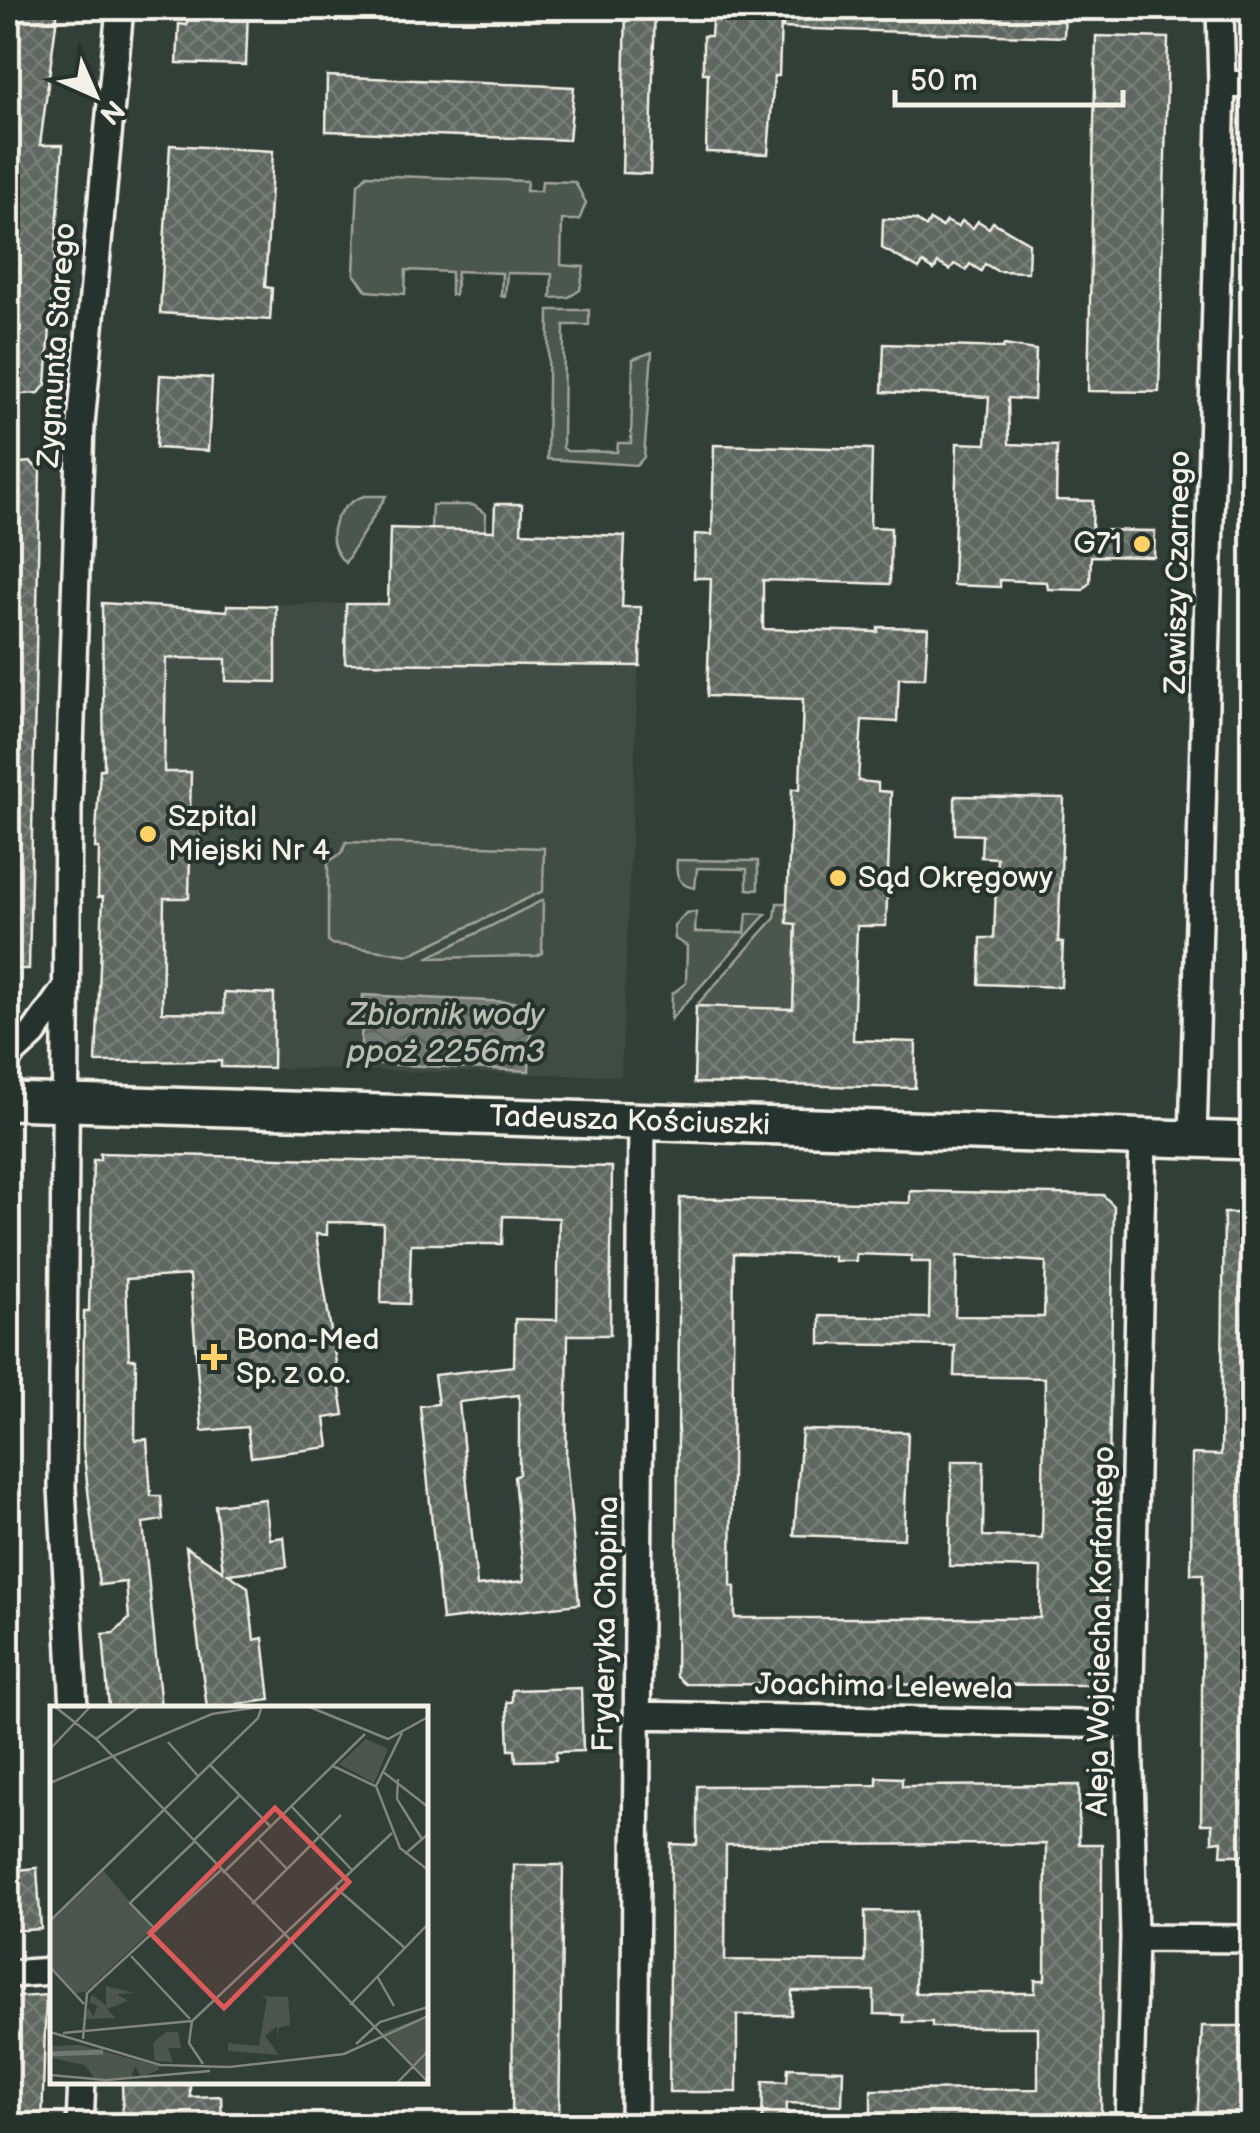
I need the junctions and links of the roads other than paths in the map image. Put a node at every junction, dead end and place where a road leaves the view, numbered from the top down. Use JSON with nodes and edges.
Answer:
{"nodes":[{"id":1,"x":120,"y":8,"type":"edge"},
{"id":2,"x":1220,"y":8,"type":"edge"},
{"id":3,"x":1222,"y":84,"type":"junction"},
{"id":4,"x":1252,"y":84,"type":"edge"},
{"id":5,"x":65,"y":989,"type":"junction"},
{"id":6,"x":8,"y":1057,"type":"edge"},
{"id":7,"x":8,"y":1100,"type":"edge"},
{"id":8,"x":62,"y":1101,"type":"junction"},
{"id":9,"x":642,"y":1123,"type":"junction"},
{"id":10,"x":1143,"y":1138,"type":"junction"},
{"id":11,"x":1194,"y":1138,"type":"junction"},
{"id":12,"x":1252,"y":1141,"type":"edge"},
{"id":13,"x":74,"y":1706,"type":"edge"},
{"id":14,"x":637,"y":1715,"type":"junction"},
{"id":15,"x":1129,"y":1725,"type":"junction"},
{"id":16,"x":1134,"y":1938,"type":"junction"},
{"id":17,"x":1252,"y":1939,"type":"edge"},
{"id":18,"x":50,"y":1971,"type":"edge"},
{"id":19,"x":8,"y":1974,"type":"edge"},
{"id":20,"x":82,"y":2083,"type":"edge"},
{"id":21,"x":80,"y":2126,"type":"edge"},
{"id":22,"x":634,"y":2126,"type":"edge"},
{"id":23,"x":1129,"y":2126,"type":"edge"}],
"edges":[{"from":1,"to":5,"type":"street","name":"Zygmunta Starego"},
{"from":2,"to":3,"type":"street","name":"Zawiszy Czarnego"},
{"from":3,"to":4,"type":"street"},
{"from":3,"to":11,"type":"street","name":"Zawiszy Czarnego"},
{"from":5,"to":6,"type":"street"},
{"from":5,"to":8,"type":"street","name":"Zygmunta Starego"},
{"from":7,"to":8,"type":"street","name":"Tadeusza Kościuszki"},
{"from":8,"to":9,"type":"street","name":"Tadeusza Kościuszki"},
{"from":8,"to":13,"type":"street","name":"Zygmunta Starego"},
{"from":9,"to":10,"type":"street","name":"Tadeusza Kościuszki"},
{"from":9,"to":14,"type":"street","name":"Fryderyka Chopina"},
{"from":10,"to":11,"type":"street","name":"Tadeusza Kościuszki"},
{"from":10,"to":15,"type":"street","name":"Aleja Wojciecha Korfantego"},
{"from":11,"to":12,"type":"street","name":"Tadeusza Kościuszki"},
{"from":14,"to":15,"type":"street","name":"Joachima Lelewela"},
{"from":14,"to":22,"type":"street","name":"Fryderyka Chopina"},
{"from":15,"to":16,"type":"street","name":"Aleja Wojciecha Korfantego"},
{"from":16,"to":17,"type":"street"},
{"from":16,"to":23,"type":"street","name":"Aleja Wojciecha Korfantego"},
{"from":18,"to":19,"type":"street"},
{"from":20,"to":21,"type":"street"}]}
